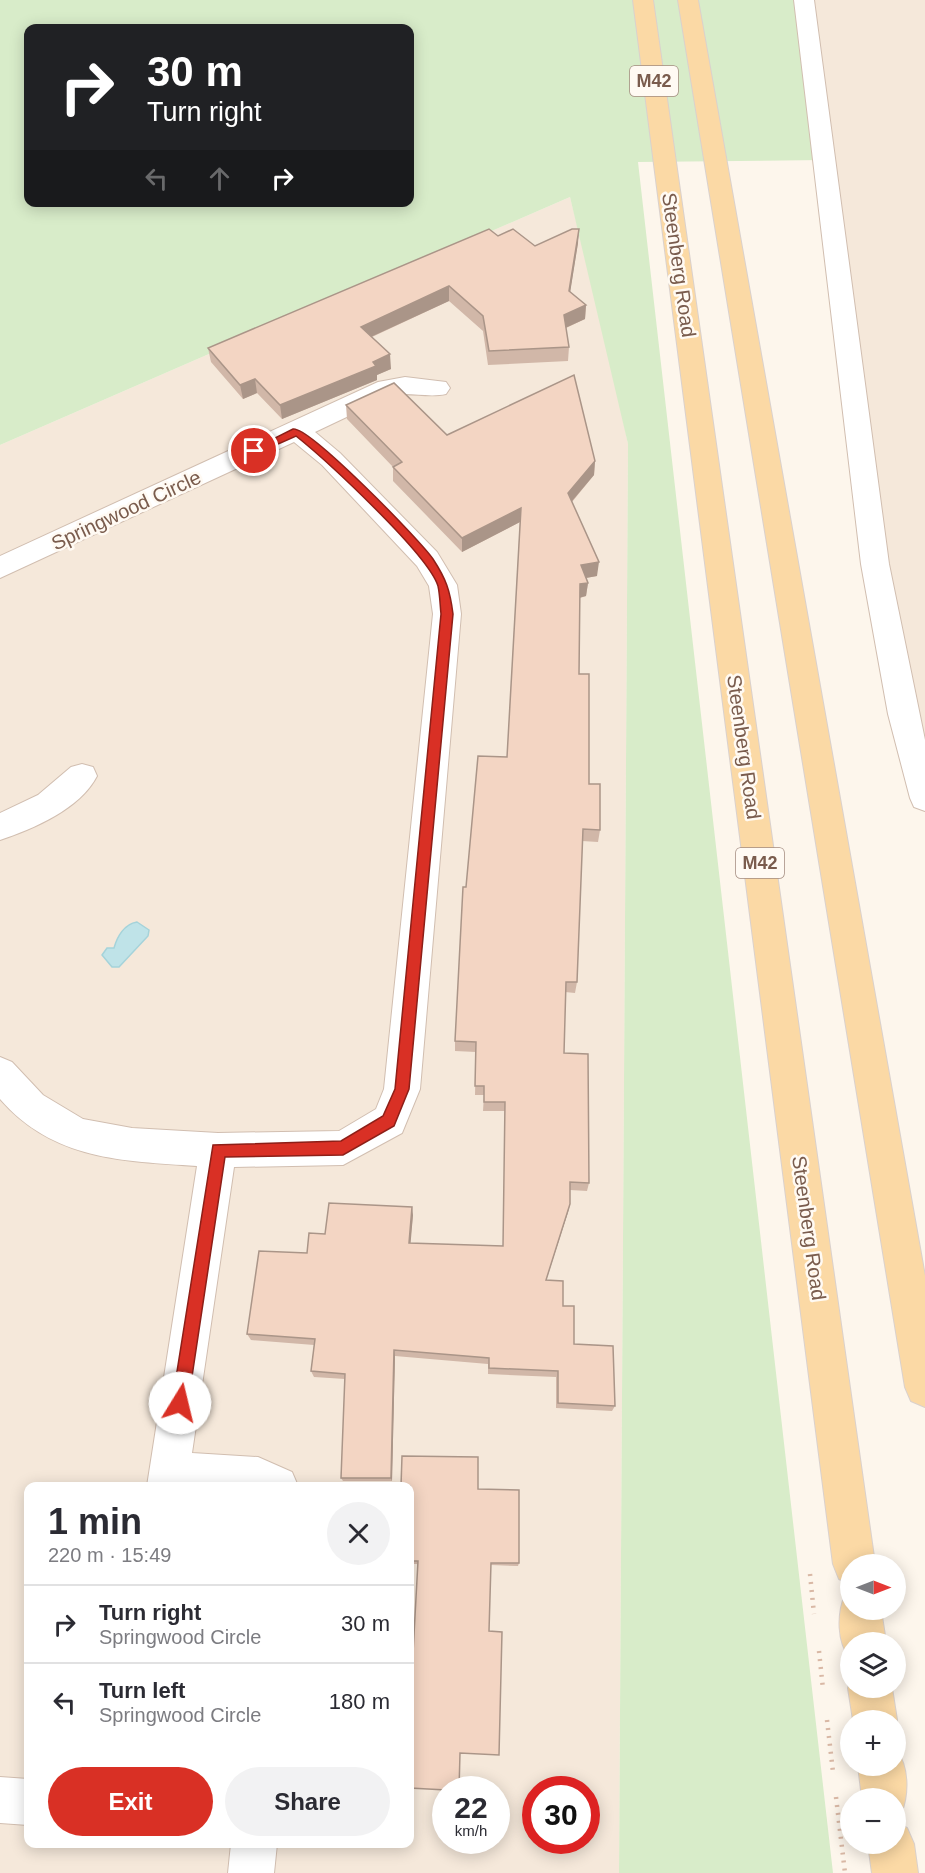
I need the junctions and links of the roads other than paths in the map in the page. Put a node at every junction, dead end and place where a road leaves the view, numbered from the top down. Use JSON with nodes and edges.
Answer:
{"nodes":[{"id":1,"x":643,"y":0,"type":"edge"},
{"id":2,"x":688,"y":0,"type":"edge"},
{"id":3,"x":804,"y":0,"type":"edge"},
{"id":4,"x":437,"y":388,"type":"dead end"},
{"id":5,"x":297,"y":431,"type":"junction"},
{"id":6,"x":0,"y":568,"type":"edge"},
{"id":7,"x":82,"y":776,"type":"dead end"},
{"id":8,"x":925,"y":798,"type":"edge"},
{"id":9,"x":0,"y":827,"type":"edge"},
{"id":10,"x":0,"y":1073,"type":"edge"},
{"id":11,"x":218,"y":1150,"type":"junction"},
{"id":12,"x":925,"y":1387,"type":"edge"},
{"id":13,"x":168,"y":1479,"type":"edge"},
{"id":14,"x":269,"y":1482,"type":"edge"},
{"id":15,"x":853,"y":1554,"type":"edge"},
{"id":16,"x":0,"y":1800,"type":"edge"},
{"id":17,"x":24,"y":1802,"type":"edge"},
{"id":18,"x":254,"y":1848,"type":"edge"},
{"id":19,"x":892,"y":1854,"type":"edge"},
{"id":20,"x":251,"y":1873,"type":"edge"},
{"id":21,"x":895,"y":1873,"type":"edge"}],
"edges":[{"from":1,"to":15,"type":"main road","name":"Steenberg Road","number":"M42"},
{"from":2,"to":12,"type":"main road","number":"M42"},
{"from":3,"to":8,"type":"street"},
{"from":4,"to":5,"type":"street","name":"Springwood Circle"},
{"from":5,"to":6,"type":"street","name":"Springwood Circle"},
{"from":5,"to":11,"type":"street"},
{"from":7,"to":9,"type":"street"},
{"from":10,"to":11,"type":"street"},
{"from":11,"to":13,"type":"street"},
{"from":13,"to":14,"type":"street"},
{"from":16,"to":17,"type":"street"},
{"from":18,"to":20,"type":"street"},
{"from":19,"to":21,"type":"main road"}]}
